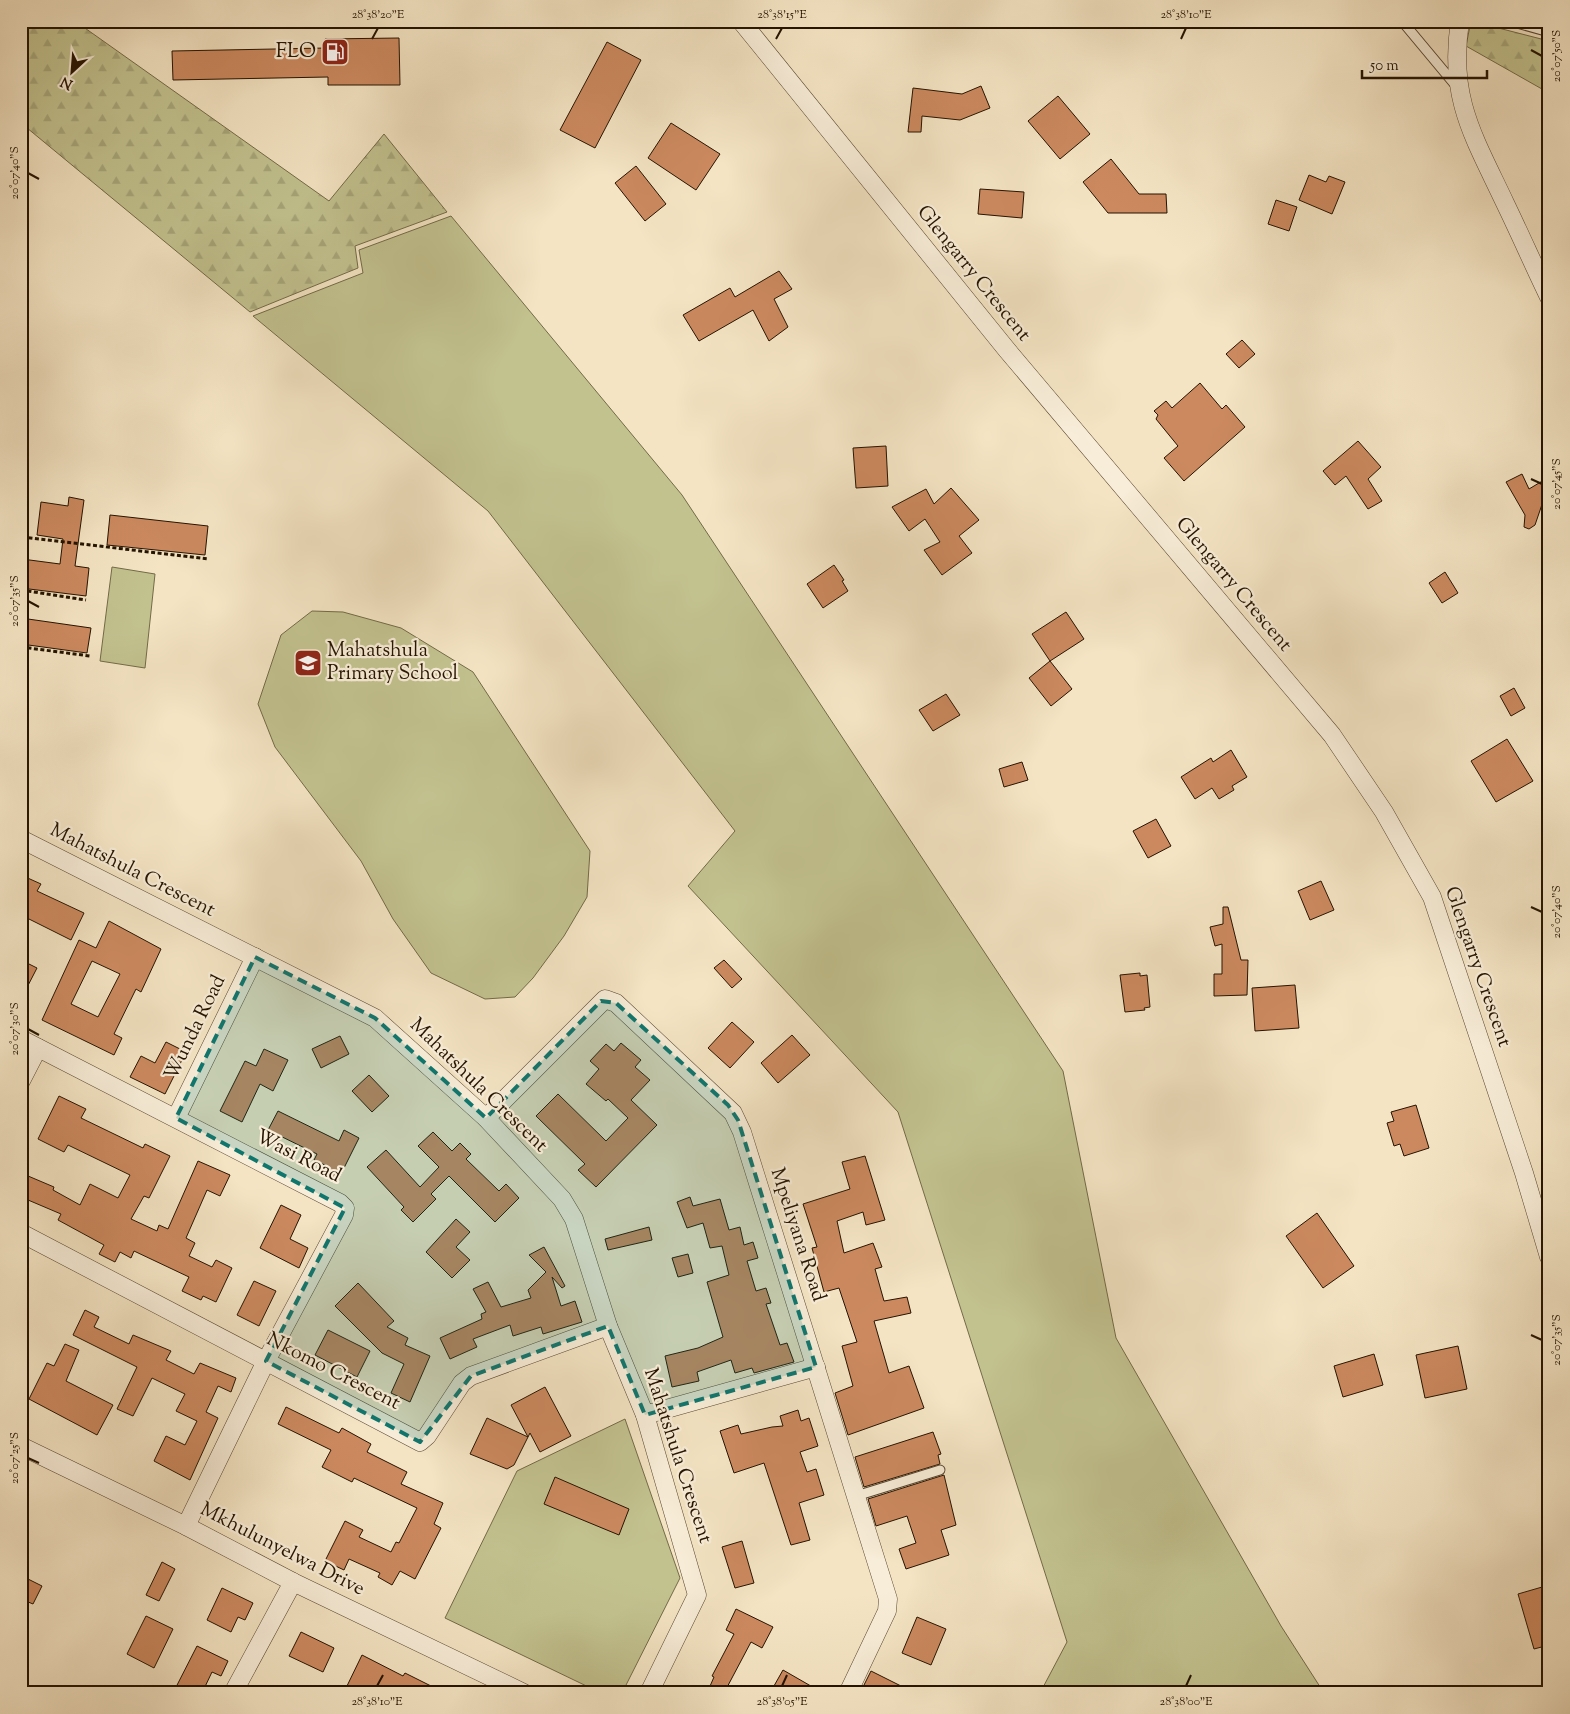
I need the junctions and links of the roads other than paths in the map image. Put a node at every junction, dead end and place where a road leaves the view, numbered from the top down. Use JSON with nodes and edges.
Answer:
{"nodes":[{"id":1,"x":741,"y":21,"type":"edge"},
{"id":2,"x":1402,"y":21,"type":"edge"},
{"id":3,"x":1460,"y":21,"type":"edge"},
{"id":4,"x":1510,"y":21,"type":"edge"},
{"id":5,"x":1549,"y":32,"type":"edge"},
{"id":6,"x":1459,"y":90,"type":"junction"},
{"id":7,"x":1549,"y":297,"type":"edge"},
{"id":8,"x":21,"y":839,"type":"edge"},
{"id":9,"x":255,"y":957,"type":"junction"},
{"id":10,"x":21,"y":1039,"type":"edge"},
{"id":11,"x":38,"y":1048,"type":"junction"},
{"id":12,"x":21,"y":1081,"type":"edge"},
{"id":13,"x":176,"y":1118,"type":"junction"},
{"id":14,"x":486,"y":1118,"type":"junction"},
{"id":15,"x":21,"y":1233,"type":"edge"},
{"id":16,"x":1549,"y":1257,"type":"edge"},
{"id":17,"x":608,"y":1326,"type":"junction"},
{"id":18,"x":266,"y":1361,"type":"junction"},
{"id":19,"x":816,"y":1367,"type":"junction"},
{"id":20,"x":645,"y":1415,"type":"junction"},
{"id":21,"x":21,"y":1446,"type":"edge"},
{"id":22,"x":940,"y":1470,"type":"dead end"},
{"id":23,"x":856,"y":1496,"type":"junction"},
{"id":24,"x":186,"y":1526,"type":"junction"},
{"id":25,"x":293,"y":1582,"type":"junction"},
{"id":26,"x":233,"y":1693,"type":"edge"},
{"id":27,"x":524,"y":1693,"type":"edge"},
{"id":28,"x":649,"y":1693,"type":"edge"},
{"id":29,"x":848,"y":1693,"type":"edge"}],
"edges":[{"from":1,"to":16,"type":"street","name":"Glengarry Crescent"},
{"from":2,"to":6,"type":"lane"},
{"from":3,"to":6,"type":"street"},
{"from":4,"to":5,"type":"lane"},
{"from":6,"to":7,"type":"street"},
{"from":8,"to":9,"type":"street","name":"Mahatshula Crescent"},
{"from":9,"to":13,"type":"street","name":"Wunda Road"},
{"from":9,"to":14,"type":"street","name":"Mahatshula Crescent"},
{"from":10,"to":11,"type":"street","name":"Wasi Road"},
{"from":11,"to":12,"type":"street"},
{"from":11,"to":13,"type":"street","name":"Wasi Road"},
{"from":13,"to":18,"type":"street","name":"Wasi Road"},
{"from":14,"to":17,"type":"street","name":"Mahatshula Crescent"},
{"from":14,"to":19,"type":"street","name":"Mpeliyana Road"},
{"from":15,"to":18,"type":"street","name":"Nkomo Crescent"},
{"from":17,"to":18,"type":"street","name":"Nkomo Crescent"},
{"from":17,"to":20,"type":"street","name":"Mahatshula Crescent"},
{"from":18,"to":24,"type":"street","name":"Wasi Road"},
{"from":19,"to":20,"type":"street"},
{"from":19,"to":23,"type":"street","name":"Mpeliyana Road"},
{"from":20,"to":28,"type":"street","name":"Mahatshula Crescent"},
{"from":21,"to":24,"type":"street","name":"Mkhulunyelwa Drive"},
{"from":22,"to":23,"type":"lane"},
{"from":23,"to":29,"type":"street","name":"Mpeliyana Road"},
{"from":24,"to":25,"type":"street","name":"Mkhulunyelwa Drive"},
{"from":25,"to":26,"type":"street"},
{"from":25,"to":27,"type":"street","name":"Mkhulunyelwa Drive"}]}
